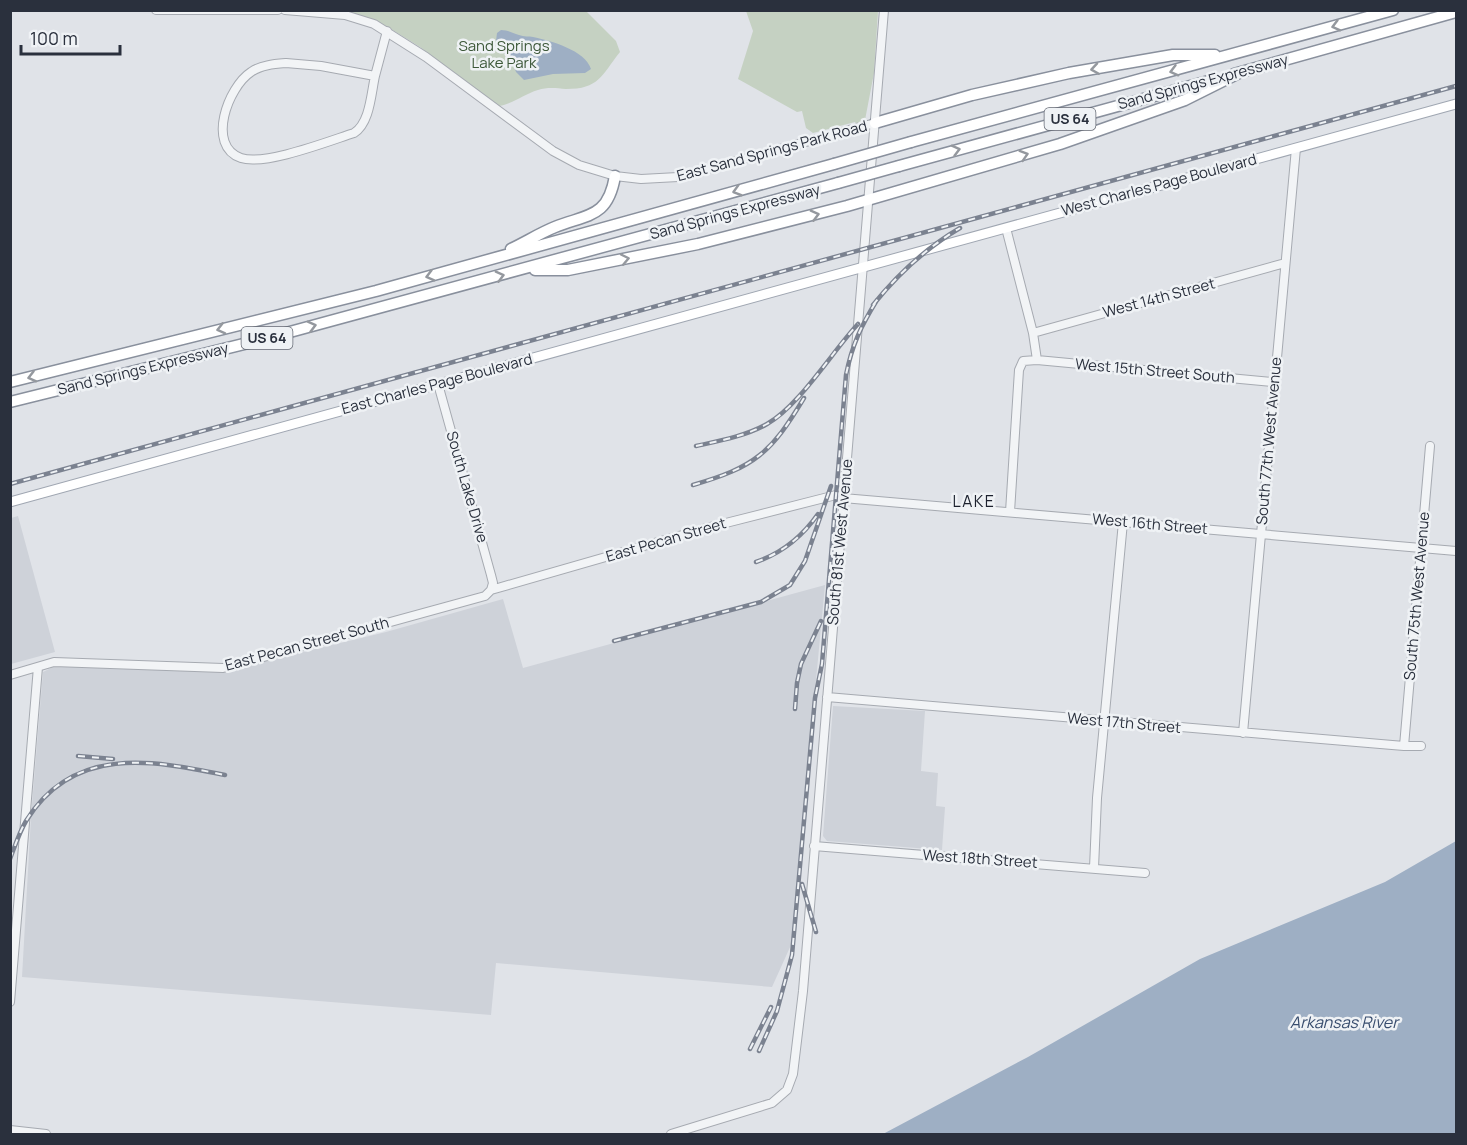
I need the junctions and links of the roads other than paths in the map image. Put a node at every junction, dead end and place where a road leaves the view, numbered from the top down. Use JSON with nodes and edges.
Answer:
{"nodes":[{"id":1,"x":156,"y":10,"type":"edge"},
{"id":2,"x":278,"y":10,"type":"edge"},
{"id":3,"x":285,"y":10,"type":"edge"},
{"id":4,"x":884,"y":10,"type":"edge"},
{"id":5,"x":1393,"y":10,"type":"edge"},
{"id":6,"x":243,"y":11,"type":"edge"},
{"id":7,"x":1456,"y":12,"type":"edge"},
{"id":8,"x":387,"y":31,"type":"junction"},
{"id":9,"x":1230,"y":55,"type":"junction"},
{"id":10,"x":1241,"y":72,"type":"junction"},
{"id":11,"x":375,"y":76,"type":"junction"},
{"id":12,"x":1456,"y":104,"type":"edge"},
{"id":13,"x":875,"y":123,"type":"junction"},
{"id":14,"x":1296,"y":148,"type":"junction"},
{"id":15,"x":615,"y":176,"type":"junction"},
{"id":16,"x":867,"y":199,"type":"junction"},
{"id":17,"x":1006,"y":228,"type":"junction"},
{"id":18,"x":487,"y":261,"type":"junction"},
{"id":19,"x":1285,"y":263,"type":"junction"},
{"id":20,"x":863,"y":268,"type":"junction"},
{"id":21,"x":523,"y":270,"type":"junction"},
{"id":22,"x":1033,"y":333,"type":"junction"},
{"id":23,"x":1037,"y":360,"type":"junction"},
{"id":24,"x":10,"y":382,"type":"edge"},
{"id":25,"x":1273,"y":382,"type":"junction"},
{"id":26,"x":438,"y":384,"type":"junction"},
{"id":27,"x":10,"y":402,"type":"edge"},
{"id":28,"x":1430,"y":446,"type":"dead end"},
{"id":29,"x":843,"y":498,"type":"junction"},
{"id":30,"x":10,"y":502,"type":"edge"},
{"id":31,"x":1010,"y":512,"type":"junction"},
{"id":32,"x":1123,"y":522,"type":"junction"},
{"id":33,"x":1262,"y":534,"type":"junction"},
{"id":34,"x":1420,"y":547,"type":"junction"},
{"id":35,"x":1456,"y":550,"type":"edge"},
{"id":36,"x":491,"y":590,"type":"junction"},
{"id":37,"x":38,"y":667,"type":"junction"},
{"id":38,"x":10,"y":675,"type":"edge"},
{"id":39,"x":827,"y":696,"type":"junction"},
{"id":40,"x":1105,"y":721,"type":"junction"},
{"id":41,"x":1244,"y":733,"type":"junction"},
{"id":42,"x":1404,"y":746,"type":"junction"},
{"id":43,"x":1421,"y":746,"type":"dead end"},
{"id":44,"x":814,"y":846,"type":"junction"},
{"id":45,"x":1094,"y":868,"type":"junction"},
{"id":46,"x":1145,"y":873,"type":"dead end"},
{"id":47,"x":10,"y":1002,"type":"edge"},
{"id":48,"x":10,"y":1130,"type":"edge"},
{"id":49,"x":46,"y":1134,"type":"edge"},
{"id":50,"x":671,"y":1134,"type":"edge"}],
"edges":[{"from":1,"to":6,"type":"street"},
{"from":2,"to":6,"type":"street"},
{"from":3,"to":8,"type":"street","name":"East Sand Springs Park Road"},
{"from":4,"to":13,"type":"street","name":"South 81st West Avenue"},
{"from":5,"to":9,"type":"highway","name":"Sand Springs Expressway","number":"US 64","one_way":true},
{"from":7,"to":10,"type":"highway","name":"Sand Springs Expressway","number":"US 64"},
{"from":8,"to":11,"type":"street"},
{"from":8,"to":15,"type":"street","name":"East Sand Springs Park Road"},
{"from":9,"to":13,"type":"highway","one_way":true},
{"from":9,"to":18,"type":"highway","name":"Sand Springs Expressway","number":"US 64","one_way":true,"bridge":true},
{"from":16,"to":10,"type":"highway","one_way":true},
{"from":21,"to":10,"type":"highway","name":"Sand Springs Expressway","number":"US 64","one_way":true,"bridge":true},
{"from":11,"to":11,"type":"street"},
{"from":12,"to":14,"type":"main road","name":"West Charles Page Boulevard"},
{"from":13,"to":15,"type":"street","name":"East Sand Springs Park Road"},
{"from":13,"to":16,"type":"street","name":"South 81st West Avenue"},
{"from":14,"to":17,"type":"main road","name":"West Charles Page Boulevard"},
{"from":14,"to":19,"type":"street","name":"South 77th West Avenue"},
{"from":15,"to":18,"type":"highway"},
{"from":16,"to":20,"type":"street","name":"South 81st West Avenue"},
{"from":21,"to":16,"type":"highway","one_way":true},
{"from":17,"to":20,"type":"main road","name":"West Charles Page Boulevard"},
{"from":17,"to":22,"type":"street"},
{"from":18,"to":24,"type":"highway","name":"Sand Springs Expressway","number":"US 64","one_way":true},
{"from":19,"to":22,"type":"street","name":"West 14th Street"},
{"from":19,"to":25,"type":"street","name":"South 77th West Avenue"},
{"from":20,"to":26,"type":"main road","name":"East Charles Page Boulevard"},
{"from":20,"to":29,"type":"street","name":"South 81st West Avenue"},
{"from":27,"to":21,"type":"highway","name":"Sand Springs Expressway","number":"US 64","one_way":true},
{"from":22,"to":23,"type":"street"},
{"from":23,"to":25,"type":"street","name":"West 15th Street South"},
{"from":23,"to":31,"type":"street"},
{"from":25,"to":33,"type":"street","name":"South 77th West Avenue"},
{"from":26,"to":30,"type":"main road","name":"East Charles Page Boulevard"},
{"from":26,"to":36,"type":"street","name":"South Lake Drive"},
{"from":28,"to":34,"type":"street","name":"South 75th West Avenue"},
{"from":29,"to":31,"type":"street","name":"West 16th Street"},
{"from":29,"to":36,"type":"street","name":"East Pecan Street"},
{"from":29,"to":39,"type":"street","name":"South 81st West Avenue"},
{"from":31,"to":32,"type":"street","name":"West 16th Street"},
{"from":32,"to":33,"type":"street","name":"West 16th Street"},
{"from":32,"to":40,"type":"street"},
{"from":33,"to":34,"type":"street","name":"West 16th Street"},
{"from":33,"to":41,"type":"street","name":"South 77th West Avenue"},
{"from":34,"to":35,"type":"street","name":"West 16th Street"},
{"from":34,"to":42,"type":"street","name":"South 75th West Avenue"},
{"from":36,"to":37,"type":"street","name":"East Pecan Street South"},
{"from":37,"to":38,"type":"street","name":"East Pecan Street South"},
{"from":37,"to":47,"type":"street"},
{"from":39,"to":40,"type":"street","name":"West 17th Street"},
{"from":39,"to":44,"type":"street","name":"South 81st West Avenue"},
{"from":40,"to":41,"type":"street","name":"West 17th Street"},
{"from":40,"to":45,"type":"street"},
{"from":41,"to":42,"type":"street","name":"West 17th Street"},
{"from":42,"to":43,"type":"street","name":"West 17th Street"},
{"from":44,"to":45,"type":"street","name":"West 18th Street"},
{"from":44,"to":50,"type":"street","name":"South 81st West Avenue"},
{"from":45,"to":46,"type":"street","name":"West 18th Street"},
{"from":48,"to":49,"type":"street"}]}
